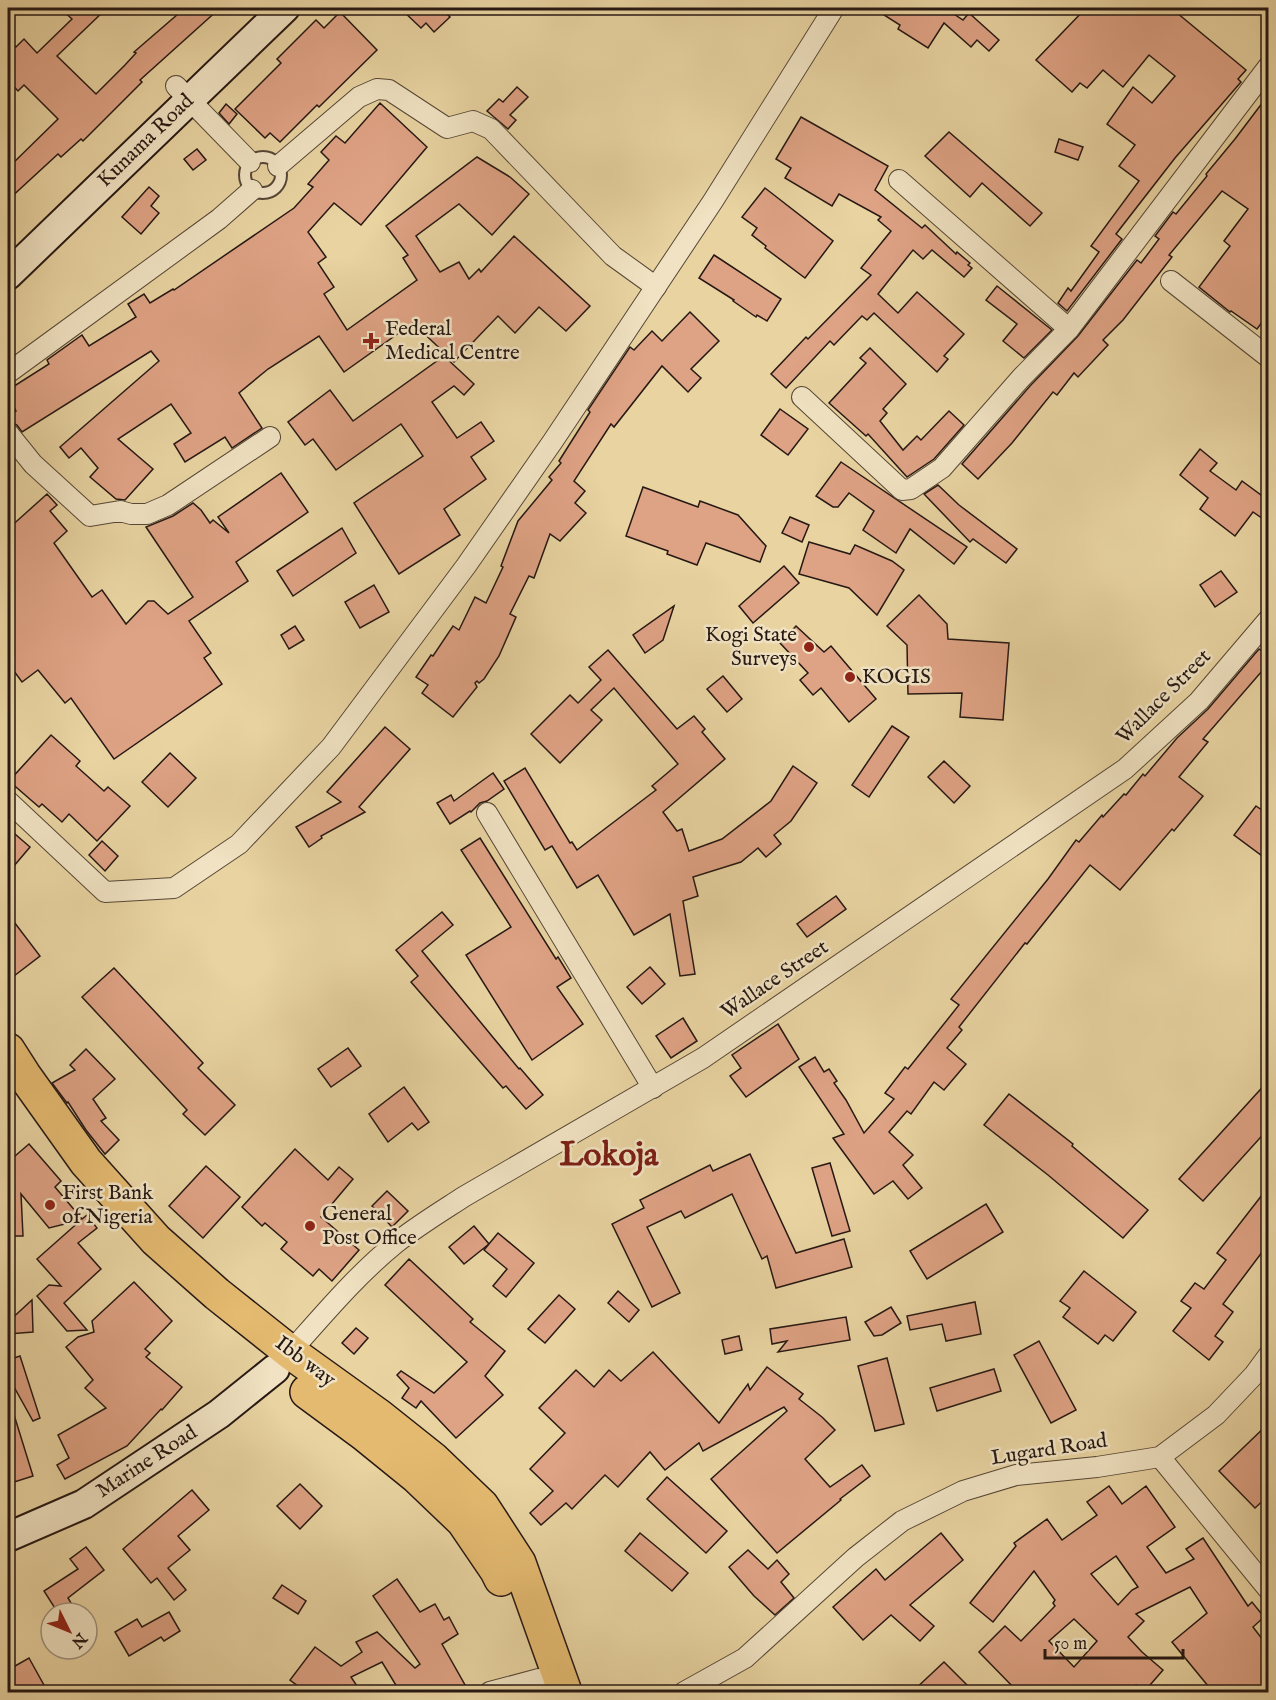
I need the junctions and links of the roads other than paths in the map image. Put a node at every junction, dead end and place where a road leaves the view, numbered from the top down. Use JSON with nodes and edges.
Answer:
{"nodes":[{"id":1,"x":258,"y":8,"type":"edge"},
{"id":2,"x":285,"y":8,"type":"edge"},
{"id":3,"x":834,"y":8,"type":"edge"},
{"id":4,"x":1269,"y":67,"type":"edge"},
{"id":5,"x":182,"y":93,"type":"junction"},
{"id":6,"x":250,"y":162,"type":"junction"},
{"id":7,"x":278,"y":166,"type":"junction"},
{"id":8,"x":899,"y":180,"type":"dead end"},
{"id":9,"x":252,"y":190,"type":"junction"},
{"id":10,"x":8,"y":250,"type":"edge"},
{"id":11,"x":8,"y":275,"type":"edge"},
{"id":12,"x":1171,"y":281,"type":"dead end"},
{"id":13,"x":656,"y":287,"type":"junction"},
{"id":14,"x":1069,"y":328,"type":"junction"},
{"id":15,"x":1269,"y":357,"type":"edge"},
{"id":16,"x":8,"y":373,"type":"edge"},
{"id":17,"x":802,"y":396,"type":"dead end"},
{"id":18,"x":8,"y":433,"type":"edge"},
{"id":19,"x":270,"y":437,"type":"dead end"},
{"id":20,"x":1269,"y":620,"type":"edge"},
{"id":21,"x":8,"y":801,"type":"edge"},
{"id":22,"x":487,"y":813,"type":"dead end"},
{"id":23,"x":8,"y":1050,"type":"edge"},
{"id":24,"x":8,"y":1086,"type":"edge"},
{"id":25,"x":653,"y":1088,"type":"junction"},
{"id":26,"x":1269,"y":1356,"type":"edge"},
{"id":27,"x":283,"y":1360,"type":"junction"},
{"id":28,"x":1160,"y":1457,"type":"junction"},
{"id":29,"x":8,"y":1537,"type":"edge"},
{"id":30,"x":1269,"y":1589,"type":"edge"},
{"id":31,"x":549,"y":1688,"type":"edge"},
{"id":32,"x":490,"y":1692,"type":"edge"},
{"id":33,"x":684,"y":1692,"type":"edge"}],
"edges":[{"from":1,"to":5,"type":"main road","name":"Kunama Road"},
{"from":2,"to":5,"type":"main road","name":"Kunama Road"},
{"from":3,"to":13,"type":"street"},
{"from":4,"to":14,"type":"street"},
{"from":5,"to":6,"type":"street"},
{"from":5,"to":10,"type":"main road","name":"Kunama Road"},
{"from":5,"to":11,"type":"main road","name":"Kunama Road"},
{"from":6,"to":7,"type":"lane"},
{"from":6,"to":9,"type":"lane"},
{"from":7,"to":9,"type":"lane"},
{"from":7,"to":13,"type":"street"},
{"from":8,"to":14,"type":"street"},
{"from":9,"to":16,"type":"street"},
{"from":12,"to":15,"type":"street"},
{"from":13,"to":21,"type":"street"},
{"from":14,"to":17,"type":"street"},
{"from":18,"to":19,"type":"street"},
{"from":20,"to":25,"type":"street","name":"Wallace Street"},
{"from":22,"to":25,"type":"street"},
{"from":23,"to":27,"type":"highway","name":"Ibb way"},
{"from":24,"to":27,"type":"highway"},
{"from":25,"to":27,"type":"street","name":"Wallace Street"},
{"from":26,"to":28,"type":"street","name":"Lugard Road"},
{"from":27,"to":29,"type":"main road","name":"Marine Road"},
{"from":27,"to":31,"type":"highway","name":"Ibb way"},
{"from":28,"to":30,"type":"street"},
{"from":28,"to":33,"type":"street","name":"Lugard Road"},
{"from":31,"to":32,"type":"street"}]}
